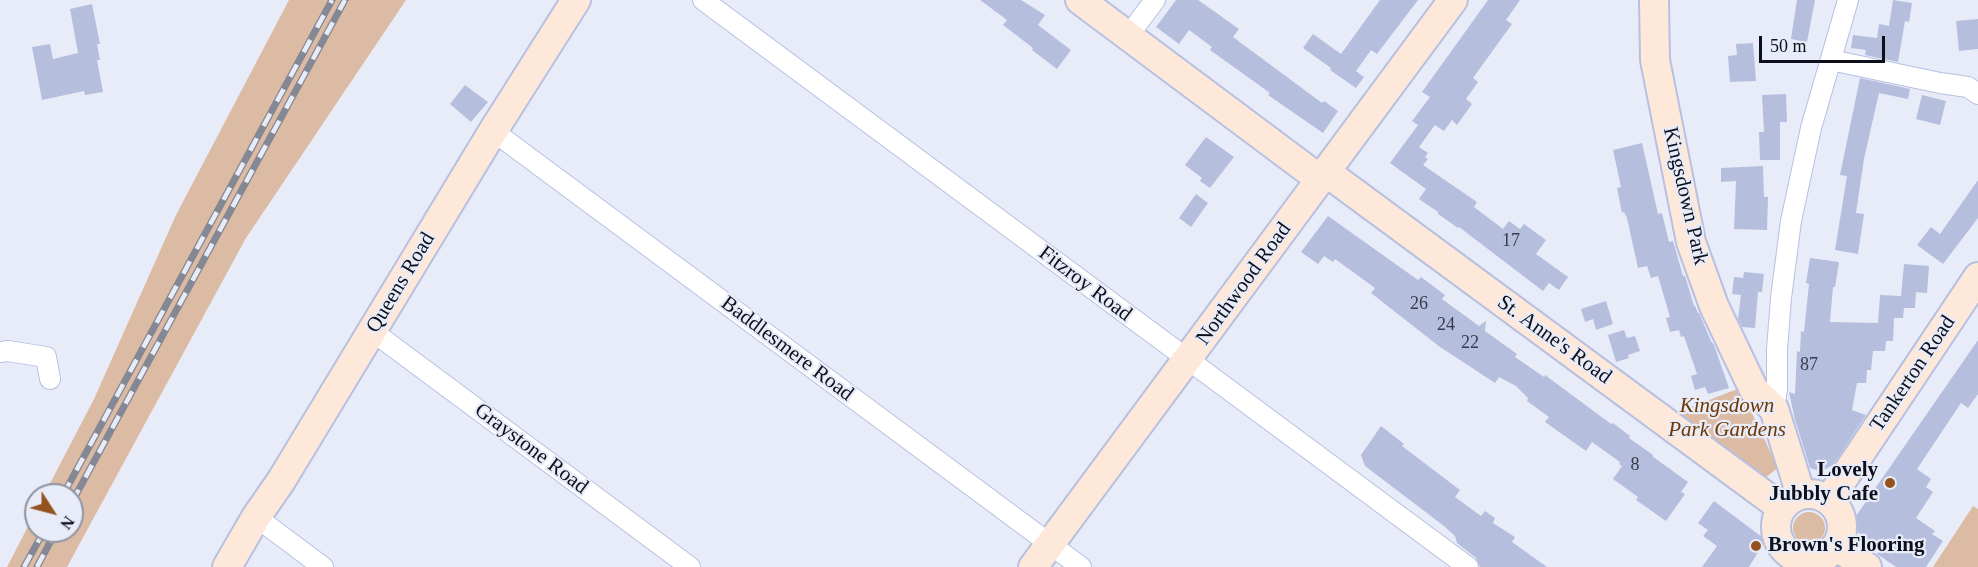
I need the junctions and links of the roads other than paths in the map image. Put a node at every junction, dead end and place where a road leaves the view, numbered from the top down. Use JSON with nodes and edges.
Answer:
{"nodes":[{"id":1,"x":576,"y":0,"type":"edge"},
{"id":2,"x":703,"y":0,"type":"edge"},
{"id":3,"x":1080,"y":0,"type":"edge"},
{"id":4,"x":1155,"y":0,"type":"edge"},
{"id":5,"x":1453,"y":0,"type":"edge"},
{"id":6,"x":1654,"y":0,"type":"edge"},
{"id":7,"x":1848,"y":0,"type":"edge"},
{"id":8,"x":1128,"y":36,"type":"junction"},
{"id":9,"x":1831,"y":60,"type":"junction"},
{"id":10,"x":1978,"y":94,"type":"edge"},
{"id":11,"x":494,"y":131,"type":"junction"},
{"id":12,"x":1324,"y":176,"type":"junction"},
{"id":13,"x":1978,"y":277,"type":"edge"},
{"id":14,"x":372,"y":331,"type":"junction"},
{"id":15,"x":0,"y":352,"type":"edge"},
{"id":16,"x":1188,"y":359,"type":"junction"},
{"id":17,"x":50,"y":379,"type":"dead end"},
{"id":18,"x":1774,"y":409,"type":"junction"},
{"id":19,"x":1828,"y":500,"type":"junction"},
{"id":20,"x":1792,"y":501,"type":"junction"},
{"id":21,"x":256,"y":517,"type":"junction"},
{"id":22,"x":1050,"y":544,"type":"junction"},
{"id":23,"x":1836,"y":546,"type":"junction"},
{"id":24,"x":1785,"y":561,"type":"edge"},
{"id":25,"x":227,"y":567,"type":"edge"},
{"id":26,"x":323,"y":567,"type":"edge"},
{"id":27,"x":690,"y":567,"type":"edge"},
{"id":28,"x":1033,"y":567,"type":"edge"},
{"id":29,"x":1081,"y":567,"type":"edge"},
{"id":30,"x":1468,"y":567,"type":"edge"},
{"id":31,"x":1867,"y":567,"type":"edge"}],
"edges":[{"from":1,"to":11,"type":"street","name":"Queens Road"},
{"from":2,"to":16,"type":"street","name":"Fitzroy Road"},
{"from":3,"to":8,"type":"street","name":"St. Anne's Road"},
{"from":4,"to":8,"type":"street"},
{"from":5,"to":12,"type":"street","name":"Northwood Road"},
{"from":6,"to":18,"type":"street","name":"Kingsdown Park"},
{"from":7,"to":9,"type":"street","name":"Kingsdown Park"},
{"from":8,"to":12,"type":"street","name":"St. Anne's Road"},
{"from":9,"to":10,"type":"street"},
{"from":9,"to":18,"type":"street","name":"Kingsdown Park"},
{"from":11,"to":14,"type":"street","name":"Queens Road"},
{"from":11,"to":22,"type":"street","name":"Baddlesmere Road"},
{"from":12,"to":16,"type":"street","name":"Northwood Road"},
{"from":12,"to":20,"type":"street","name":"St. Anne's Road"},
{"from":13,"to":19,"type":"street","name":"Tankerton Road"},
{"from":14,"to":21,"type":"street","name":"Queens Road"},
{"from":14,"to":27,"type":"street","name":"Graystone Road"},
{"from":15,"to":17,"type":"street"},
{"from":16,"to":22,"type":"street","name":"Northwood Road"},
{"from":16,"to":30,"type":"street","name":"Fitzroy Road"},
{"from":18,"to":20,"type":"street","name":"Kingsdown Park"},
{"from":19,"to":20,"type":"street"},
{"from":19,"to":23,"type":"street"},
{"from":20,"to":24,"type":"street"},
{"from":21,"to":25,"type":"street","name":"Queens Road"},
{"from":21,"to":26,"type":"street"},
{"from":22,"to":28,"type":"street","name":"Northwood Road"},
{"from":22,"to":29,"type":"street","name":"Baddlesmere Road"},
{"from":23,"to":24,"type":"street"},
{"from":23,"to":31,"type":"street"}]}
